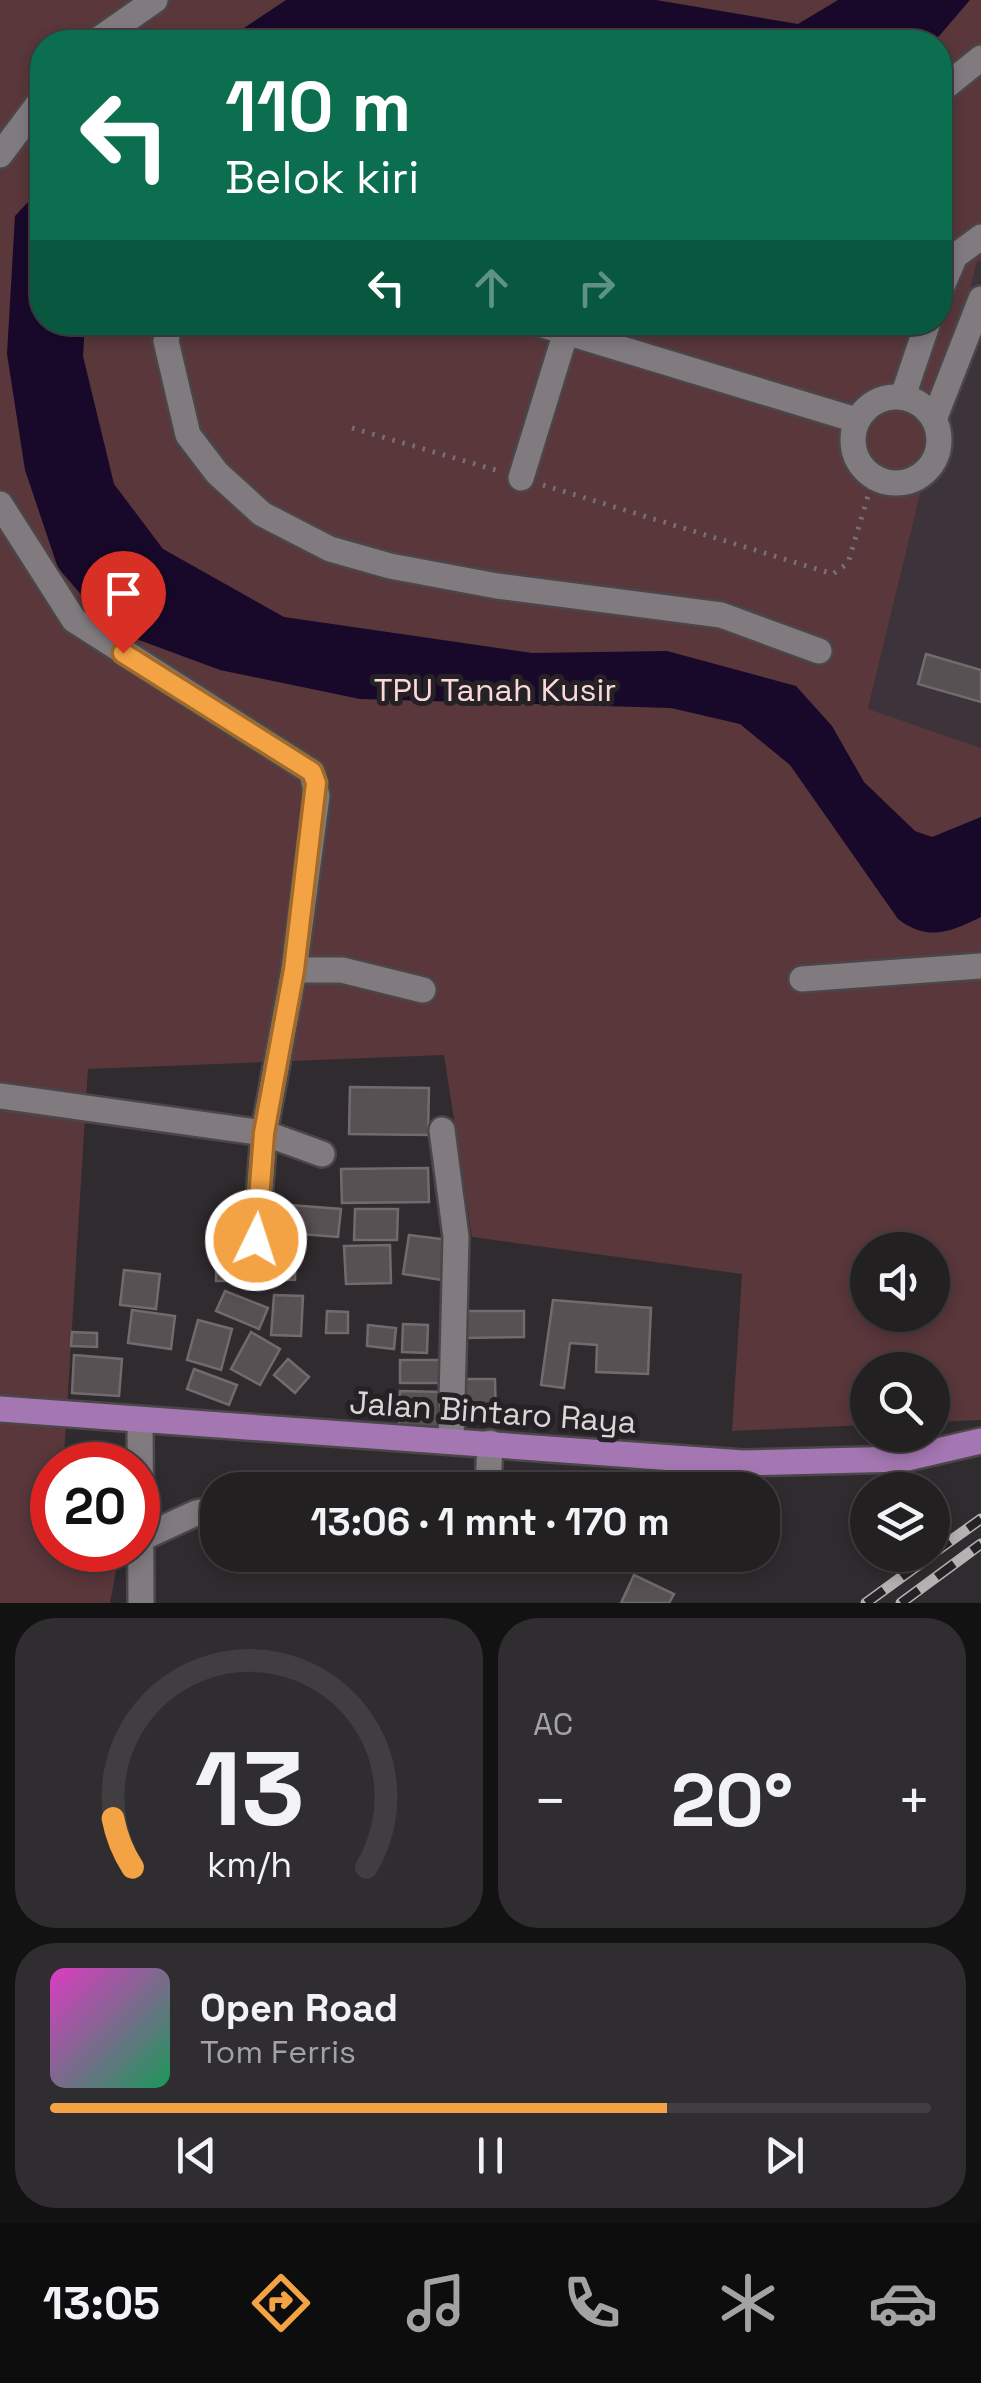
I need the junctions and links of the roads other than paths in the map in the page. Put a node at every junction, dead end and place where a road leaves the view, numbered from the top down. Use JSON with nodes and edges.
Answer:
{"nodes":[{"id":1,"x":155,"y":0,"type":"edge"},
{"id":2,"x":112,"y":30,"type":"edge"},
{"id":3,"x":981,"y":58,"type":"edge"},
{"id":4,"x":952,"y":81,"type":"edge"},
{"id":5,"x":30,"y":115,"type":"edge"},
{"id":6,"x":0,"y":155,"type":"edge"},
{"id":7,"x":981,"y":237,"type":"edge"},
{"id":8,"x":952,"y":263,"type":"edge"},
{"id":9,"x":981,"y":299,"type":"edge"},
{"id":10,"x":167,"y":335,"type":"edge"},
{"id":11,"x":565,"y":335,"type":"edge"},
{"id":12,"x":589,"y":335,"type":"edge"},
{"id":13,"x":924,"y":335,"type":"edge"},
{"id":14,"x":903,"y":396,"type":"junction"},
{"id":15,"x":934,"y":418,"type":"junction"},
{"id":16,"x":856,"y":420,"type":"junction"},
{"id":17,"x":521,"y":478,"type":"road end"},
{"id":18,"x":0,"y":504,"type":"edge"},
{"id":19,"x":820,"y":651,"type":"dead end"},
{"id":20,"x":981,"y":966,"type":"edge"},
{"id":21,"x":294,"y":970,"type":"junction"},
{"id":22,"x":802,"y":979,"type":"dead end"},
{"id":23,"x":424,"y":990,"type":"dead end"},
{"id":24,"x":0,"y":1096,"type":"edge"},
{"id":25,"x":442,"y":1130,"type":"dead end"},
{"id":26,"x":264,"y":1133,"type":"junction"},
{"id":27,"x":322,"y":1154,"type":"dead end"},
{"id":28,"x":256,"y":1240,"type":"dead end"},
{"id":29,"x":0,"y":1409,"type":"edge"},
{"id":30,"x":140,"y":1421,"type":"junction"},
{"id":31,"x":451,"y":1441,"type":"junction"},
{"id":32,"x":981,"y":1441,"type":"edge"},
{"id":33,"x":140,"y":1442,"type":"edge"},
{"id":34,"x":490,"y":1443,"type":"junction"},
{"id":35,"x":489,"y":1472,"type":"edge"},
{"id":36,"x":200,"y":1512,"type":"edge"},
{"id":37,"x":160,"y":1530,"type":"edge"},
{"id":38,"x":141,"y":1572,"type":"edge"},
{"id":39,"x":141,"y":1603,"type":"edge"}],
"edges":[{"from":1,"to":2,"type":"street"},
{"from":3,"to":4,"type":"street"},
{"from":5,"to":6,"type":"street"},
{"from":7,"to":8,"type":"street"},
{"from":9,"to":15,"type":"street"},
{"from":10,"to":19,"type":"street"},
{"from":11,"to":17,"type":"street"},
{"from":12,"to":16,"type":"street"},
{"from":13,"to":14,"type":"street"},
{"from":14,"to":15,"type":"street"},
{"from":14,"to":16,"type":"street"},
{"from":15,"to":16,"type":"street"},
{"from":18,"to":21,"type":"street"},
{"from":20,"to":22,"type":"street"},
{"from":21,"to":23,"type":"street"},
{"from":21,"to":26,"type":"street"},
{"from":24,"to":26,"type":"street"},
{"from":25,"to":31,"type":"street"},
{"from":26,"to":27,"type":"street"},
{"from":26,"to":28,"type":"street"},
{"from":29,"to":30,"type":"main road","name":"Jalan Bintaro Raya"},
{"from":30,"to":31,"type":"main road","name":"Jalan Bintaro Raya"},
{"from":30,"to":33,"type":"street"},
{"from":31,"to":34,"type":"main road","name":"Jalan Bintaro Raya"},
{"from":32,"to":34,"type":"main road","name":"Jalan Bintaro Raya"},
{"from":34,"to":35,"type":"street"},
{"from":36,"to":37,"type":"street"},
{"from":38,"to":39,"type":"street"}]}
